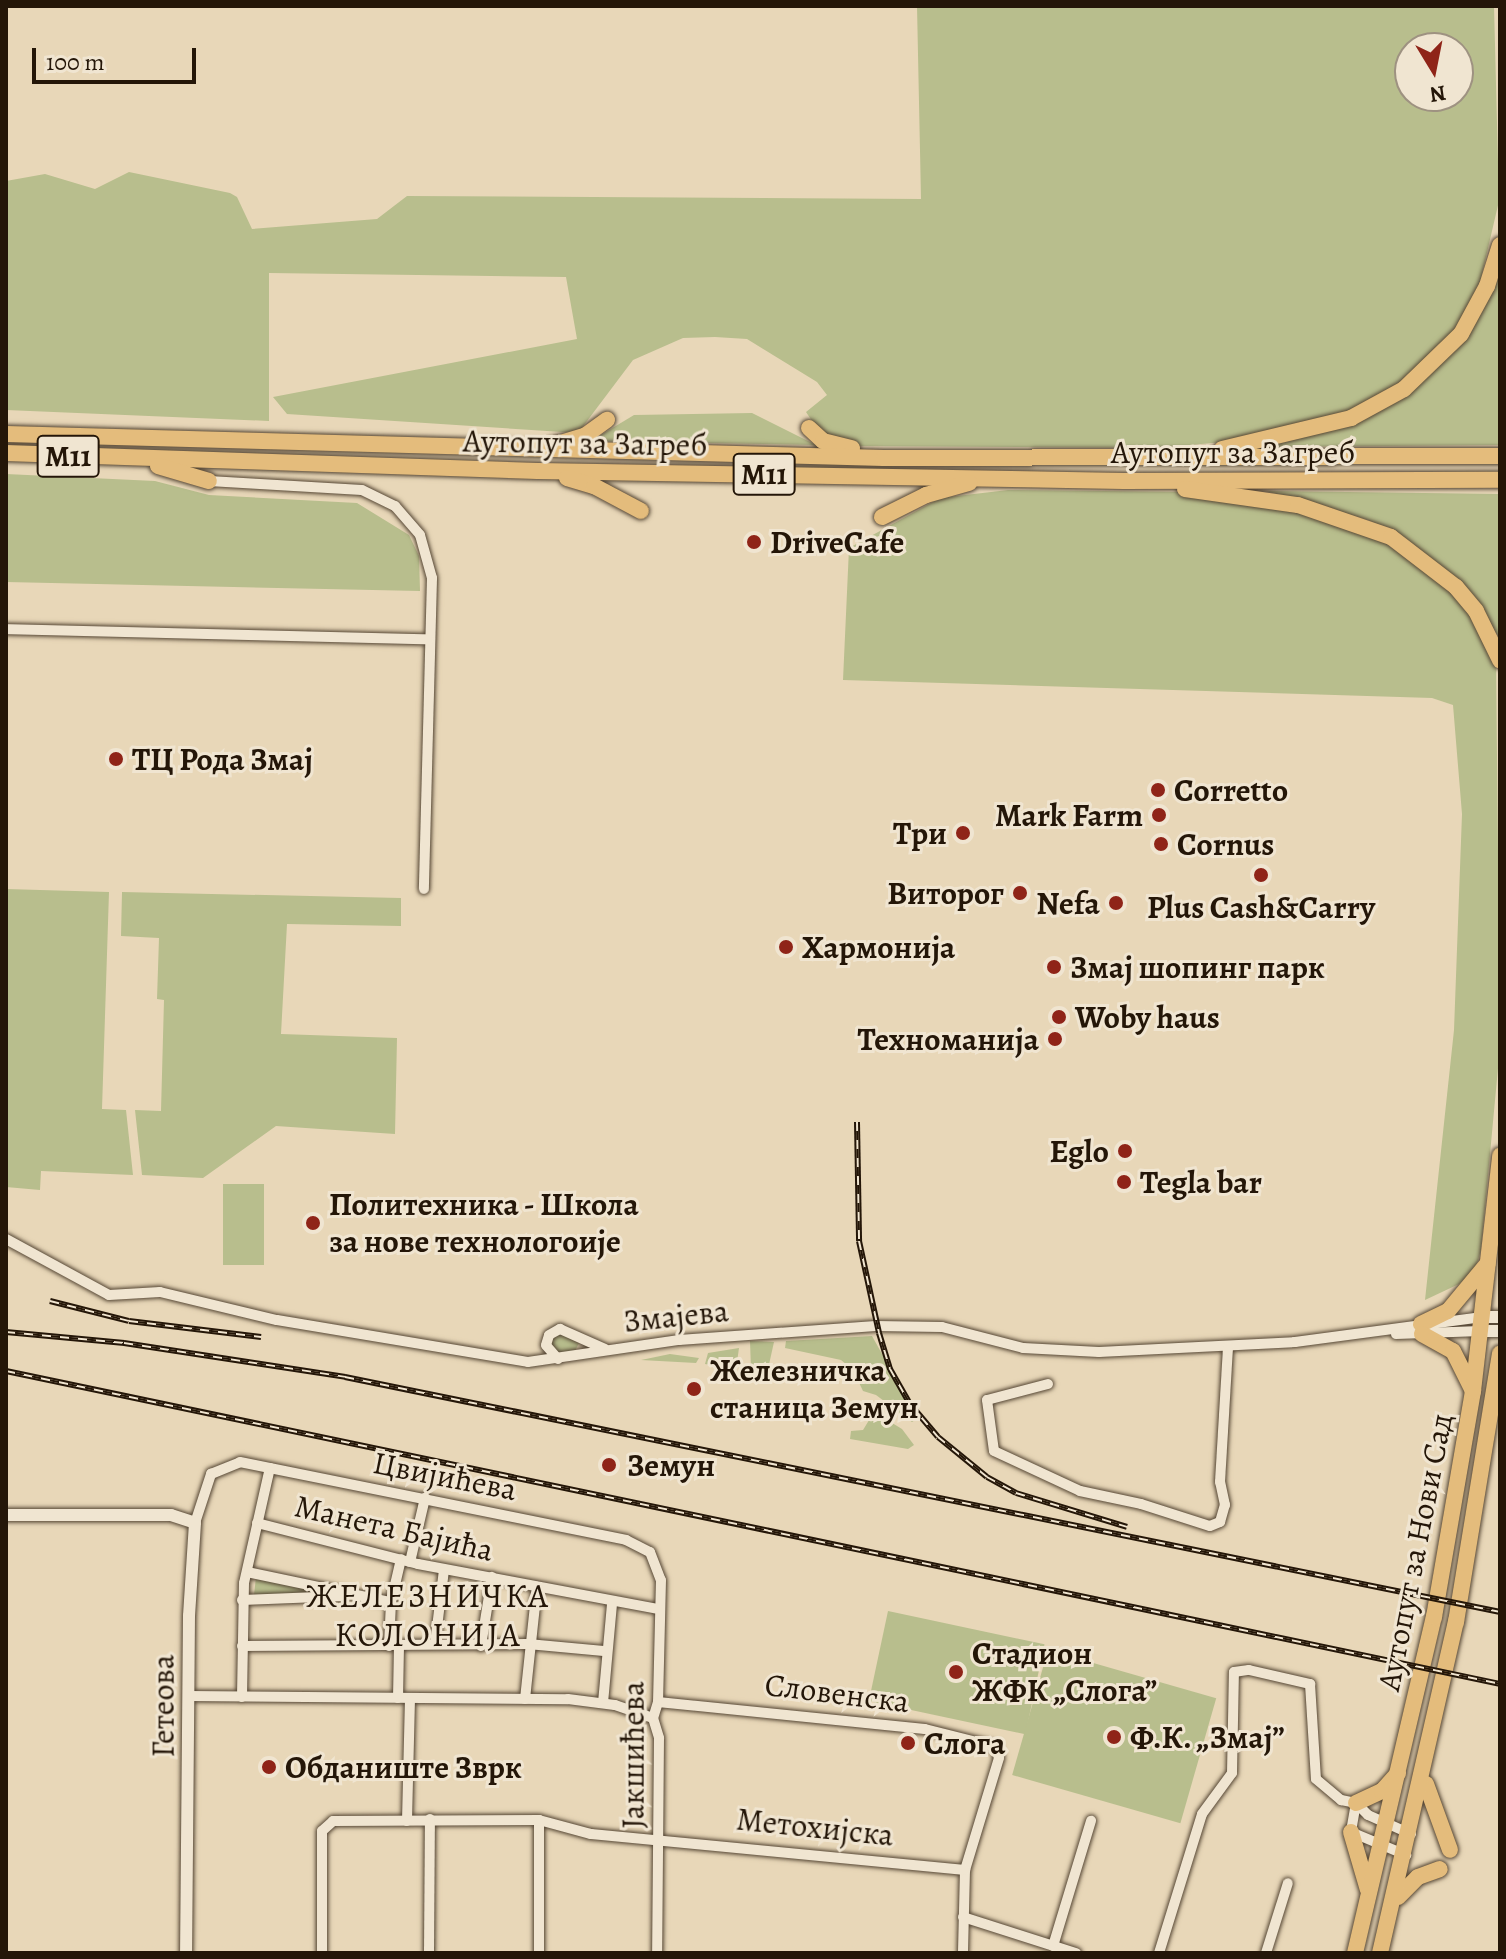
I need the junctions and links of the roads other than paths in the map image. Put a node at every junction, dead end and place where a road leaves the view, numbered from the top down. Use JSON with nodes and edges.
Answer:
{"nodes":[{"id":1,"x":1500,"y":245,"type":"edge"},
{"id":2,"x":607,"y":420,"type":"dead end"},
{"id":3,"x":809,"y":428,"type":"dead end"},
{"id":4,"x":6,"y":434,"type":"edge"},
{"id":5,"x":525,"y":451,"type":"junction"},
{"id":6,"x":6,"y":453,"type":"edge"},
{"id":7,"x":1492,"y":456,"type":"edge"},
{"id":8,"x":884,"y":458,"type":"junction"},
{"id":9,"x":1167,"y":458,"type":"junction"},
{"id":10,"x":129,"y":459,"type":"junction"},
{"id":11,"x":538,"y":471,"type":"junction"},
{"id":12,"x":990,"y":478,"type":"junction"},
{"id":13,"x":1500,"y":480,"type":"edge"},
{"id":14,"x":209,"y":481,"type":"joint"},
{"id":15,"x":1124,"y":481,"type":"junction"},
{"id":16,"x":641,"y":511,"type":"dead end"},
{"id":17,"x":882,"y":517,"type":"dead end"},
{"id":18,"x":6,"y":629,"type":"edge"},
{"id":19,"x":429,"y":639,"type":"junction"},
{"id":20,"x":1500,"y":660,"type":"edge"},
{"id":21,"x":424,"y":889,"type":"dead end"},
{"id":22,"x":1500,"y":1156,"type":"edge"},
{"id":23,"x":6,"y":1239,"type":"edge"},
{"id":24,"x":1489,"y":1262,"type":"junction"},
{"id":25,"x":1500,"y":1317,"type":"edge"},
{"id":26,"x":1482,"y":1324,"type":"junction"},
{"id":27,"x":1421,"y":1329,"type":"junction"},
{"id":28,"x":1500,"y":1331,"type":"edge"},
{"id":29,"x":582,"y":1339,"type":"junction"},
{"id":30,"x":1228,"y":1347,"type":"junction"},
{"id":31,"x":609,"y":1349,"type":"junction"},
{"id":32,"x":548,"y":1350,"type":"junction"},
{"id":33,"x":1500,"y":1354,"type":"edge"},
{"id":34,"x":575,"y":1356,"type":"junction"},
{"id":35,"x":558,"y":1359,"type":"junction"},
{"id":36,"x":528,"y":1362,"type":"junction"},
{"id":37,"x":1498,"y":1382,"type":"edge"},
{"id":38,"x":1048,"y":1384,"type":"dead end"},
{"id":39,"x":1473,"y":1391,"type":"junction"},
{"id":40,"x":220,"y":1467,"type":"joint"},
{"id":41,"x":270,"y":1468,"type":"junction"},
{"id":42,"x":425,"y":1498,"type":"junction"},
{"id":43,"x":6,"y":1515,"type":"edge"},
{"id":44,"x":195,"y":1523,"type":"junction"},
{"id":45,"x":257,"y":1523,"type":"junction"},
{"id":46,"x":655,"y":1557,"type":"joint"},
{"id":47,"x":406,"y":1560,"type":"junction"},
{"id":48,"x":444,"y":1570,"type":"junction"},
{"id":49,"x":247,"y":1572,"type":"junction"},
{"id":50,"x":492,"y":1577,"type":"junction"},
{"id":51,"x":537,"y":1587,"type":"junction"},
{"id":52,"x":344,"y":1596,"type":"junction"},
{"id":53,"x":242,"y":1600,"type":"junction"},
{"id":54,"x":391,"y":1602,"type":"junction"},
{"id":55,"x":612,"y":1604,"type":"junction"},
{"id":56,"x":659,"y":1609,"type":"junction"},
{"id":57,"x":435,"y":1644,"type":"junction"},
{"id":58,"x":528,"y":1644,"type":"junction"},
{"id":59,"x":242,"y":1646,"type":"junction"},
{"id":60,"x":394,"y":1646,"type":"junction"},
{"id":61,"x":481,"y":1646,"type":"junction"},
{"id":62,"x":604,"y":1651,"type":"junction"},
{"id":63,"x":189,"y":1696,"type":"junction"},
{"id":64,"x":242,"y":1697,"type":"junction"},
{"id":65,"x":398,"y":1698,"type":"junction"},
{"id":66,"x":410,"y":1698,"type":"junction"},
{"id":67,"x":525,"y":1699,"type":"junction"},
{"id":68,"x":658,"y":1702,"type":"junction"},
{"id":69,"x":603,"y":1703,"type":"junction"},
{"id":70,"x":653,"y":1718,"type":"junction"},
{"id":71,"x":1401,"y":1769,"type":"junction"},
{"id":72,"x":1425,"y":1774,"type":"junction"},
{"id":73,"x":1356,"y":1803,"type":"junction"},
{"id":74,"x":430,"y":1819,"type":"junction"},
{"id":75,"x":539,"y":1820,"type":"junction"},
{"id":76,"x":407,"y":1821,"type":"junction"},
{"id":77,"x":1091,"y":1821,"type":"dead end"},
{"id":78,"x":1388,"y":1825,"type":"junction"},
{"id":79,"x":1351,"y":1832,"type":"junction"},
{"id":80,"x":1411,"y":1834,"type":"junction"},
{"id":81,"x":659,"y":1838,"type":"junction"},
{"id":82,"x":1383,"y":1846,"type":"junction"},
{"id":83,"x":1450,"y":1850,"type":"dead end"},
{"id":84,"x":1406,"y":1855,"type":"junction"},
{"id":85,"x":1440,"y":1869,"type":"dead end"},
{"id":86,"x":965,"y":1870,"type":"junction"},
{"id":87,"x":1288,"y":1883,"type":"dead end"},
{"id":88,"x":1369,"y":1903,"type":"junction"},
{"id":89,"x":1393,"y":1905,"type":"junction"},
{"id":90,"x":963,"y":1917,"type":"junction"},
{"id":91,"x":1053,"y":1946,"type":"junction"},
{"id":92,"x":186,"y":1953,"type":"edge"},
{"id":93,"x":322,"y":1953,"type":"edge"},
{"id":94,"x":429,"y":1953,"type":"edge"},
{"id":95,"x":539,"y":1953,"type":"edge"},
{"id":96,"x":657,"y":1953,"type":"edge"},
{"id":97,"x":963,"y":1953,"type":"edge"},
{"id":98,"x":1076,"y":1953,"type":"edge"},
{"id":99,"x":1159,"y":1953,"type":"edge"},
{"id":100,"x":1266,"y":1953,"type":"edge"},
{"id":101,"x":1355,"y":1953,"type":"edge"},
{"id":102,"x":1380,"y":1953,"type":"edge"}],
"edges":[{"from":1,"to":9,"type":"main road"},
{"from":2,"to":5,"type":"main road"},
{"from":3,"to":8,"type":"main road"},
{"from":4,"to":5,"type":"main road","name":"Аутопут за Загреб","number":"M11"},
{"from":5,"to":8,"type":"main road","name":"Аутопут за Загреб","number":"M11"},
{"from":6,"to":10,"type":"main road","name":"Аутопут за Загреб","number":"M11"},
{"from":7,"to":9,"type":"main road","name":"Аутопут за Загреб","number":"M11"},
{"from":8,"to":9,"type":"main road","name":"Аутопут за Загреб","number":"M11"},
{"from":10,"to":11,"type":"main road","name":"Аутопут за Загреб","number":"M11"},
{"from":10,"to":14,"type":"main road"},
{"from":11,"to":12,"type":"main road","name":"Аутопут за Загреб","number":"M11"},
{"from":11,"to":16,"type":"main road"},
{"from":12,"to":15,"type":"main road","name":"Аутопут за Загреб","number":"M11"},
{"from":12,"to":17,"type":"main road"},
{"from":13,"to":15,"type":"main road","name":"Аутопут за Загреб","number":"M11"},
{"from":14,"to":19,"type":"street"},
{"from":15,"to":20,"type":"main road"},
{"from":18,"to":19,"type":"street"},
{"from":19,"to":21,"type":"street"},
{"from":22,"to":24,"type":"main road","name":"Аутопут за Нови Сад"},
{"from":23,"to":36,"type":"street","name":"Змајева"},
{"from":24,"to":26,"type":"main road","name":"Аутопут за Нови Сад"},
{"from":24,"to":27,"type":"main road"},
{"from":25,"to":26,"type":"street"},
{"from":26,"to":27,"type":"street","name":"Змајева"},
{"from":26,"to":28,"type":"street"},
{"from":26,"to":39,"type":"main road","name":"Аутопут за Нови Сад"},
{"from":27,"to":30,"type":"street","name":"Змајева"},
{"from":27,"to":39,"type":"main road"},
{"from":29,"to":31,"type":"street"},
{"from":29,"to":32,"type":"street"},
{"from":29,"to":34,"type":"street"},
{"from":30,"to":31,"type":"street","name":"Змајева"},
{"from":30,"to":38,"type":"street"},
{"from":31,"to":34,"type":"street","name":"Змајева"},
{"from":32,"to":35,"type":"street"},
{"from":32,"to":36,"type":"street"},
{"from":33,"to":37,"type":"main road","name":"Аутопут за Нови Сад"},
{"from":34,"to":35,"type":"street","name":"Змајева"},
{"from":35,"to":36,"type":"street","name":"Змајева"},
{"from":37,"to":72,"type":"main road","name":"Аутопут за Нови Сад"},
{"from":39,"to":71,"type":"main road","name":"Аутопут за Нови Сад"},
{"from":40,"to":41,"type":"street","name":"Цвијићева"},
{"from":40,"to":44,"type":"street","name":"Гетеова"},
{"from":41,"to":42,"type":"street","name":"Цвијићева"},
{"from":41,"to":45,"type":"street"},
{"from":42,"to":46,"type":"street","name":"Цвијићева"},
{"from":42,"to":47,"type":"street"},
{"from":43,"to":44,"type":"street"},
{"from":44,"to":63,"type":"street","name":"Гетеова"},
{"from":45,"to":47,"type":"street","name":"Манета Бајића"},
{"from":45,"to":49,"type":"street"},
{"from":46,"to":56,"type":"street","name":"Јакшићева"},
{"from":47,"to":48,"type":"street","name":"Манета Бајића"},
{"from":47,"to":54,"type":"street"},
{"from":48,"to":50,"type":"street","name":"Манета Бајића"},
{"from":48,"to":57,"type":"street"},
{"from":49,"to":52,"type":"street"},
{"from":49,"to":53,"type":"street"},
{"from":50,"to":51,"type":"street","name":"Манета Бајића"},
{"from":50,"to":61,"type":"street"},
{"from":51,"to":55,"type":"street","name":"Манета Бајића"},
{"from":51,"to":58,"type":"street"},
{"from":52,"to":53,"type":"street"},
{"from":52,"to":54,"type":"street"},
{"from":53,"to":59,"type":"street"},
{"from":54,"to":60,"type":"street"},
{"from":55,"to":56,"type":"street","name":"Манета Бајића"},
{"from":55,"to":62,"type":"street"},
{"from":56,"to":68,"type":"street","name":"Јакшићева"},
{"from":57,"to":60,"type":"street"},
{"from":57,"to":61,"type":"street"},
{"from":58,"to":61,"type":"street"},
{"from":58,"to":62,"type":"street"},
{"from":58,"to":67,"type":"street"},
{"from":59,"to":60,"type":"street"},
{"from":59,"to":64,"type":"street"},
{"from":60,"to":65,"type":"street"},
{"from":62,"to":69,"type":"street"},
{"from":63,"to":64,"type":"street"},
{"from":63,"to":92,"type":"street","name":"Гетеова"},
{"from":64,"to":65,"type":"street"},
{"from":65,"to":66,"type":"street"},
{"from":66,"to":67,"type":"street"},
{"from":66,"to":76,"type":"street"},
{"from":67,"to":69,"type":"street"},
{"from":68,"to":70,"type":"street","name":"Јакшићева"},
{"from":68,"to":86,"type":"street","name":"Словенска"},
{"from":69,"to":70,"type":"street"},
{"from":70,"to":81,"type":"street","name":"Јакшићева"},
{"from":71,"to":73,"type":"main road"},
{"from":71,"to":78,"type":"main road","name":"Аутопут за Нови Сад"},
{"from":72,"to":80,"type":"main road","name":"Аутопут за Нови Сад"},
{"from":72,"to":83,"type":"main road"},
{"from":73,"to":78,"type":"street"},
{"from":73,"to":79,"type":"street"},
{"from":73,"to":99,"type":"street"},
{"from":74,"to":75,"type":"street","name":"Метохијска"},
{"from":74,"to":76,"type":"street","name":"Метохијска"},
{"from":74,"to":94,"type":"street"},
{"from":75,"to":81,"type":"street","name":"Метохијска"},
{"from":75,"to":95,"type":"street"},
{"from":76,"to":93,"type":"street","name":"Метохијска"},
{"from":77,"to":91,"type":"street"},
{"from":78,"to":80,"type":"street"},
{"from":78,"to":82,"type":"main road","name":"Аутопут за Нови Сад"},
{"from":79,"to":82,"type":"street"},
{"from":79,"to":88,"type":"main road"},
{"from":80,"to":84,"type":"main road","name":"Аутопут за Нови Сад"},
{"from":81,"to":86,"type":"street","name":"Метохијска"},
{"from":81,"to":96,"type":"street","name":"Јакшићева"},
{"from":82,"to":84,"type":"street"},
{"from":82,"to":88,"type":"main road","name":"Аутопут за Нови Сад"},
{"from":84,"to":89,"type":"main road","name":"Аутопут за Нови Сад"},
{"from":85,"to":89,"type":"main road"},
{"from":86,"to":90,"type":"street"},
{"from":87,"to":100,"type":"street"},
{"from":88,"to":101,"type":"main road","name":"Аутопут за Нови Сад"},
{"from":89,"to":102,"type":"main road","name":"Аутопут за Нови Сад"},
{"from":90,"to":91,"type":"street"},
{"from":90,"to":97,"type":"street"},
{"from":91,"to":98,"type":"street"}]}
